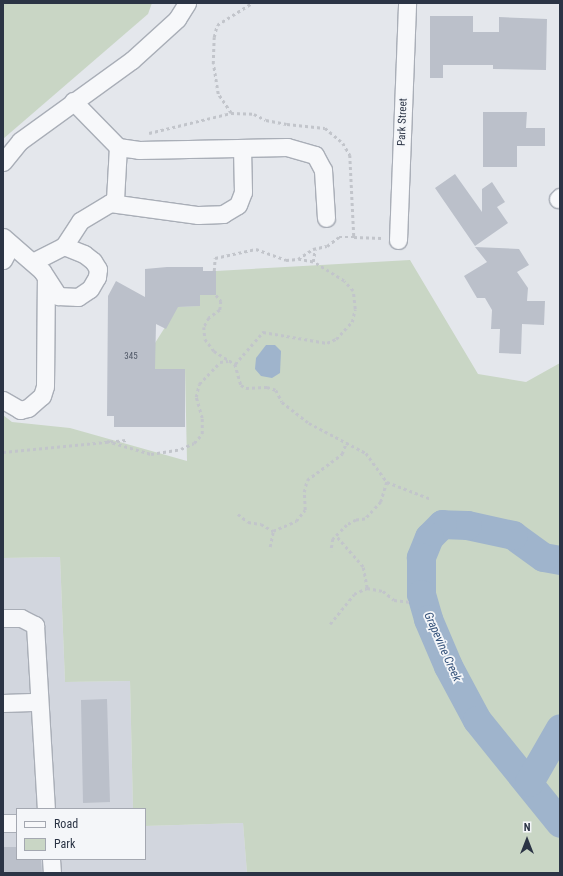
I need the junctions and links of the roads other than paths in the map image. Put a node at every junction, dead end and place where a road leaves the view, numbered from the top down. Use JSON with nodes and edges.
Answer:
{"nodes":[{"id":1,"x":187,"y":3,"type":"edge"},
{"id":2,"x":407,"y":3,"type":"edge"},
{"id":3,"x":73,"y":101,"type":"junction"},
{"id":4,"x":118,"y":147,"type":"junction"},
{"id":5,"x":242,"y":149,"type":"junction"},
{"id":6,"x":3,"y":162,"type":"edge"},
{"id":7,"x":110,"y":203,"type":"junction"},
{"id":8,"x":326,"y":218,"type":"dead end"},
{"id":9,"x":398,"y":240,"type":"dead end"},
{"id":10,"x":7,"y":241,"type":"edge"},
{"id":11,"x":64,"y":246,"type":"junction"},
{"id":12,"x":3,"y":260,"type":"edge"},
{"id":13,"x":33,"y":262,"type":"junction"},
{"id":14,"x":46,"y":278,"type":"junction"},
{"id":15,"x":3,"y":400,"type":"edge"},
{"id":16,"x":3,"y":618,"type":"edge"},
{"id":17,"x":39,"y":702,"type":"junction"},
{"id":18,"x":3,"y":703,"type":"edge"},
{"id":19,"x":46,"y":808,"type":"edge"},
{"id":20,"x":3,"y":823,"type":"edge"},
{"id":21,"x":16,"y":823,"type":"edge"},
{"id":22,"x":51,"y":860,"type":"edge"},
{"id":23,"x":52,"y":873,"type":"edge"}],
"edges":[{"from":1,"to":3,"type":"street"},
{"from":2,"to":9,"type":"street","name":"Park Street"},
{"from":3,"to":4,"type":"street"},
{"from":3,"to":6,"type":"street"},
{"from":4,"to":5,"type":"street"},
{"from":4,"to":7,"type":"street"},
{"from":5,"to":7,"type":"street"},
{"from":5,"to":8,"type":"street"},
{"from":7,"to":11,"type":"street"},
{"from":10,"to":12,"type":"street"},
{"from":10,"to":13,"type":"street"},
{"from":11,"to":13,"type":"street"},
{"from":11,"to":14,"type":"street"},
{"from":13,"to":14,"type":"street"},
{"from":14,"to":15,"type":"street"},
{"from":16,"to":17,"type":"street"},
{"from":17,"to":18,"type":"street"},
{"from":17,"to":19,"type":"street"},
{"from":20,"to":21,"type":"street"},
{"from":22,"to":23,"type":"street"}]}
